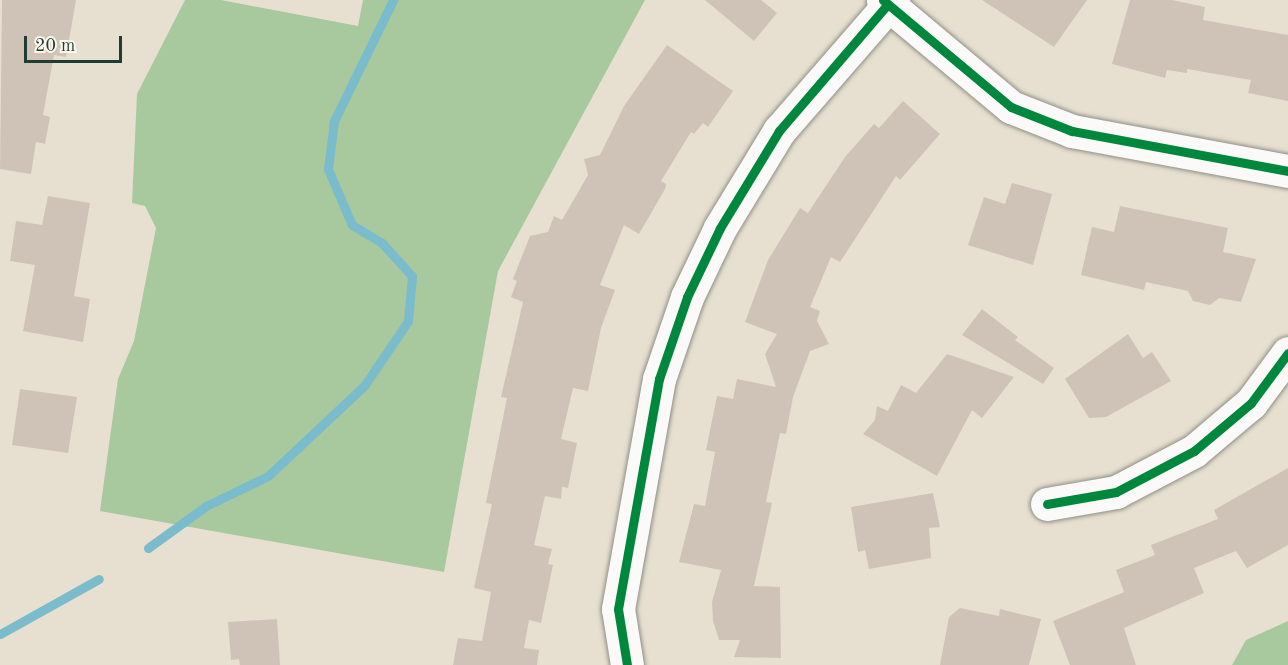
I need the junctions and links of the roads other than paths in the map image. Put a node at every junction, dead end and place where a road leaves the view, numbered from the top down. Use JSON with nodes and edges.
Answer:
{"nodes":[{"id":1,"x":888,"y":2,"type":"edge"},
{"id":2,"x":1288,"y":171,"type":"edge"},
{"id":3,"x":1288,"y":353,"type":"edge"},
{"id":4,"x":1047,"y":504,"type":"dead end"},
{"id":5,"x":627,"y":665,"type":"edge"}],
"edges":[{"from":1,"to":2,"type":"street"},
{"from":1,"to":5,"type":"street"},
{"from":3,"to":4,"type":"street"}]}
